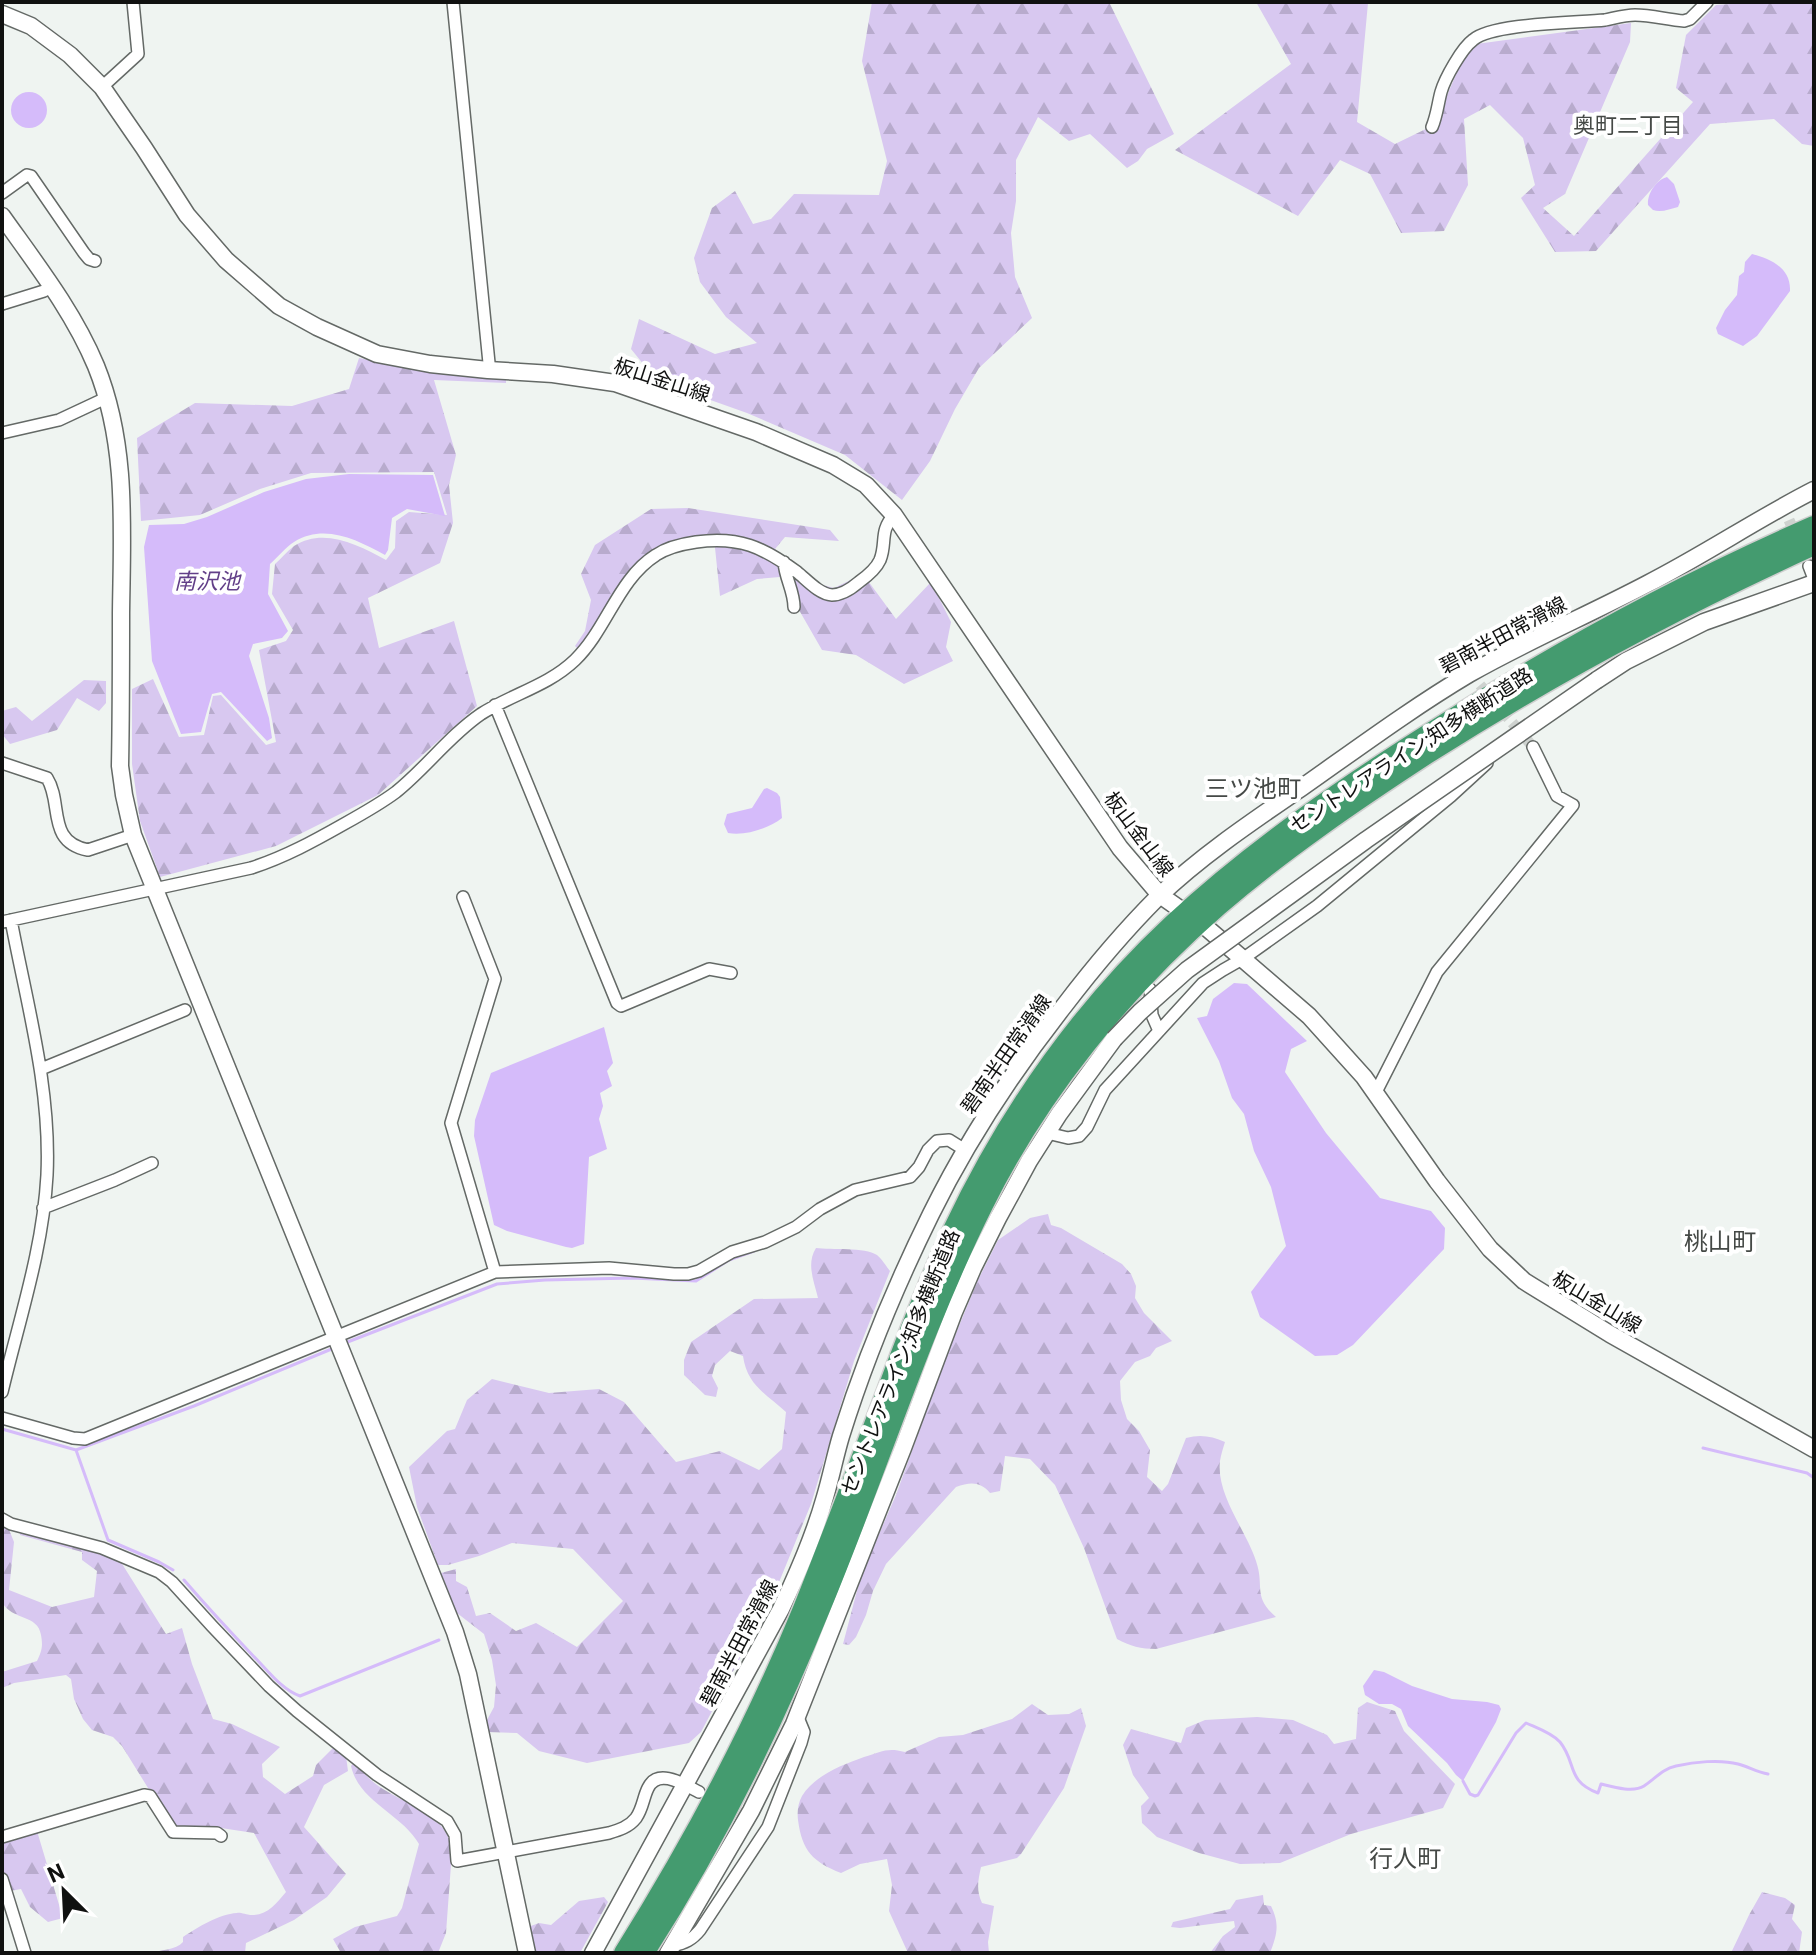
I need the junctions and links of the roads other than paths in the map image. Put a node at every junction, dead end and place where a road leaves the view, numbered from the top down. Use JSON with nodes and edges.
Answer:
{"nodes":[{"id":1,"x":133,"y":2,"type":"edge"},
{"id":2,"x":453,"y":2,"type":"edge"},
{"id":3,"x":1707,"y":2,"type":"edge"},
{"id":4,"x":2,"y":14,"type":"edge"},
{"id":5,"x":102,"y":87,"type":"junction"},
{"id":6,"x":1432,"y":127,"type":"dead end"},
{"id":7,"x":2,"y":193,"type":"edge"},
{"id":8,"x":2,"y":216,"type":"edge"},
{"id":9,"x":95,"y":261,"type":"dead end"},
{"id":10,"x":51,"y":287,"type":"junction"},
{"id":11,"x":2,"y":304,"type":"edge"},
{"id":12,"x":488,"y":370,"type":"junction"},
{"id":13,"x":106,"y":398,"type":"junction"},
{"id":14,"x":2,"y":433,"type":"edge"},
{"id":15,"x":1814,"y":490,"type":"edge"},
{"id":16,"x":894,"y":515,"type":"junction"},
{"id":17,"x":1814,"y":526,"type":"edge"},
{"id":18,"x":1812,"y":556,"type":"edge"},
{"id":19,"x":784,"y":562,"type":"junction"},
{"id":20,"x":1814,"y":581,"type":"edge"},
{"id":21,"x":794,"y":607,"type":"dead end"},
{"id":22,"x":495,"y":705,"type":"junction"},
{"id":23,"x":1511,"y":741,"type":"junction"},
{"id":24,"x":1533,"y":747,"type":"tunnel mouth"},
{"id":25,"x":2,"y":763,"type":"edge"},
{"id":26,"x":133,"y":835,"type":"junction"},
{"id":27,"x":153,"y":888,"type":"junction"},
{"id":28,"x":1160,"y":895,"type":"junction"},
{"id":29,"x":463,"y":897,"type":"dead end"},
{"id":30,"x":1177,"y":907,"type":"dead end"},
{"id":31,"x":6,"y":921,"type":"edge"},
{"id":32,"x":1208,"y":929,"type":"dead end"},
{"id":33,"x":1244,"y":958,"type":"junction"},
{"id":34,"x":731,"y":973,"type":"dead end"},
{"id":35,"x":1150,"y":989,"type":"dead end"},
{"id":36,"x":185,"y":1010,"type":"dead end"},
{"id":37,"x":1159,"y":1031,"type":"junction"},
{"id":38,"x":41,"y":1069,"type":"junction"},
{"id":39,"x":1375,"y":1094,"type":"junction"},
{"id":40,"x":1047,"y":1133,"type":"junction"},
{"id":41,"x":965,"y":1150,"type":"junction"},
{"id":42,"x":152,"y":1163,"type":"dead end"},
{"id":43,"x":43,"y":1208,"type":"junction"},
{"id":44,"x":495,"y":1272,"type":"junction"},
{"id":45,"x":336,"y":1337,"type":"junction"},
{"id":46,"x":5,"y":1364,"type":"edge"},
{"id":47,"x":2,"y":1392,"type":"edge"},
{"id":48,"x":2,"y":1418,"type":"edge"},
{"id":49,"x":1814,"y":1449,"type":"edge"},
{"id":50,"x":2,"y":1519,"type":"edge"},
{"id":51,"x":797,"y":1715,"type":"junction"},
{"id":52,"x":692,"y":1788,"type":"junction"},
{"id":53,"x":221,"y":1836,"type":"dead end"},
{"id":54,"x":2,"y":1837,"type":"edge"},
{"id":55,"x":506,"y":1853,"type":"junction"},
{"id":56,"x":2,"y":1879,"type":"edge"},
{"id":57,"x":670,"y":1949,"type":"edge"},
{"id":58,"x":25,"y":1953,"type":"edge"},
{"id":59,"x":527,"y":1953,"type":"edge"},
{"id":60,"x":593,"y":1953,"type":"edge"},
{"id":61,"x":624,"y":1953,"type":"edge"},
{"id":62,"x":644,"y":1953,"type":"edge"}],
"edges":[{"from":1,"to":5,"type":"street"},
{"from":2,"to":12,"type":"street"},
{"from":3,"to":6,"type":"street"},
{"from":4,"to":5,"type":"main road","name":"板山金山線"},
{"from":5,"to":12,"type":"main road","name":"板山金山線"},
{"from":7,"to":9,"type":"street"},
{"from":8,"to":10,"type":"main road"},
{"from":10,"to":11,"type":"street"},
{"from":10,"to":13,"type":"main road"},
{"from":12,"to":16,"type":"main road","name":"板山金山線"},
{"from":13,"to":14,"type":"street"},
{"from":13,"to":26,"type":"main road"},
{"from":15,"to":28,"type":"main road","name":"碧南半田常滑線"},
{"from":16,"to":19,"type":"street"},
{"from":16,"to":28,"type":"main road","name":"板山金山線"},
{"from":17,"to":61,"type":"highway","name":"セントレアライン;知多横断道路"},
{"from":18,"to":20,"type":"street"},
{"from":18,"to":62,"type":"highway","name":"セントレアライン;知多横断道路"},
{"from":19,"to":21,"type":"street"},
{"from":19,"to":22,"type":"street"},
{"from":20,"to":23,"type":"main road","bridge":true},
{"from":22,"to":27,"type":"street"},
{"from":22,"to":34,"type":"street"},
{"from":23,"to":33,"type":"street"},
{"from":23,"to":40,"type":"main road","bridge":true},
{"from":24,"to":39,"type":"street"},
{"from":25,"to":26,"type":"street"},
{"from":26,"to":27,"type":"main road"},
{"from":27,"to":31,"type":"street"},
{"from":27,"to":45,"type":"main road"},
{"from":28,"to":30,"type":"main road","name":"板山金山線"},
{"from":28,"to":41,"type":"main road","name":"碧南半田常滑線"},
{"from":29,"to":44,"type":"street"},
{"from":31,"to":38,"type":"street"},
{"from":32,"to":33,"type":"main road","name":"板山金山線"},
{"from":33,"to":37,"type":"street"},
{"from":33,"to":39,"type":"main road","name":"板山金山線"},
{"from":35,"to":37,"type":"street"},
{"from":36,"to":38,"type":"street"},
{"from":37,"to":40,"type":"street"},
{"from":38,"to":43,"type":"street"},
{"from":39,"to":49,"type":"main road","name":"板山金山線"},
{"from":40,"to":51,"type":"main road"},
{"from":41,"to":44,"type":"street"},
{"from":41,"to":52,"type":"main road","name":"碧南半田常滑線"},
{"from":42,"to":43,"type":"street"},
{"from":43,"to":46,"type":"street"},
{"from":44,"to":45,"type":"street"},
{"from":45,"to":48,"type":"street"},
{"from":45,"to":55,"type":"main road"},
{"from":46,"to":47,"type":"street"},
{"from":50,"to":55,"type":"street"},
{"from":51,"to":57,"type":"main road"},
{"from":51,"to":57,"type":"street"},
{"from":52,"to":55,"type":"street"},
{"from":52,"to":60,"type":"main road","name":"碧南半田常滑線"},
{"from":53,"to":54,"type":"street"},
{"from":55,"to":59,"type":"main road"},
{"from":56,"to":58,"type":"street"}]}
